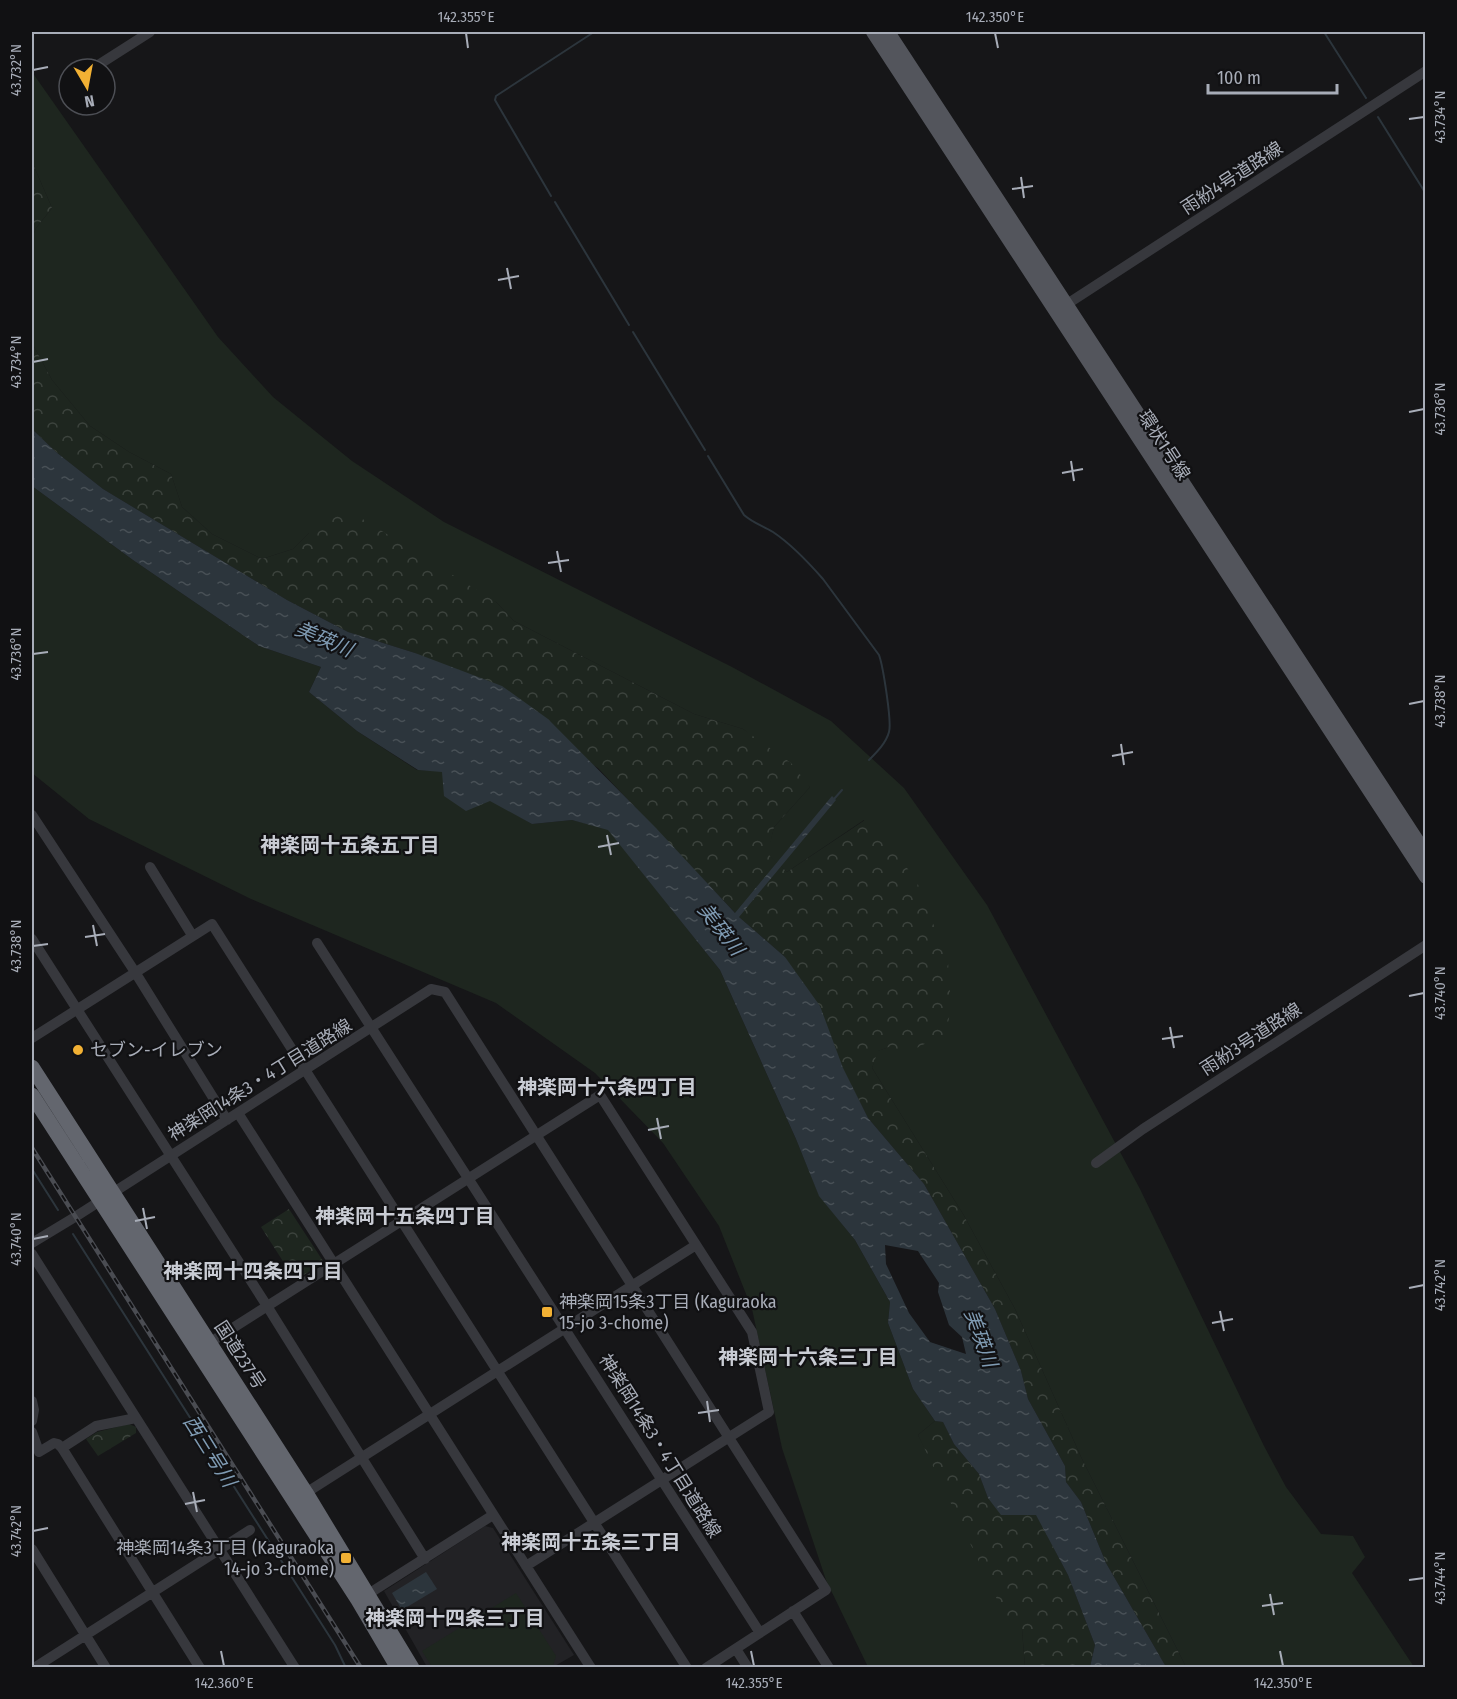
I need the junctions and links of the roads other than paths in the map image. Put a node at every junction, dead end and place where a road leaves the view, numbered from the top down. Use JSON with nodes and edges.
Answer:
{"nodes":[{"id":1,"x":150,"y":32,"type":"edge"},
{"id":2,"x":873,"y":32,"type":"edge"},
{"id":3,"x":888,"y":32,"type":"edge"},
{"id":4,"x":111,"y":57,"type":"edge"},
{"id":5,"x":1425,"y":71,"type":"edge"},
{"id":6,"x":1061,"y":308,"type":"junction"},
{"id":7,"x":32,"y":819,"type":"edge"},
{"id":8,"x":1425,"y":854,"type":"edge"},
{"id":9,"x":150,"y":867,"type":"dead end"},
{"id":10,"x":1425,"y":877,"type":"edge"},
{"id":11,"x":192,"y":935,"type":"junction"},
{"id":12,"x":32,"y":939,"type":"edge"},
{"id":13,"x":317,"y":943,"type":"dead end"},
{"id":14,"x":1425,"y":945,"type":"edge"},
{"id":15,"x":135,"y":972,"type":"junction"},
{"id":16,"x":76,"y":1009,"type":"junction"},
{"id":17,"x":372,"y":1028,"type":"junction"},
{"id":18,"x":32,"y":1038,"type":"edge"},
{"id":19,"x":32,"y":1067,"type":"edge"},
{"id":20,"x":305,"y":1071,"type":"junction"},
{"id":21,"x":32,"y":1095,"type":"edge"},
{"id":22,"x":238,"y":1113,"type":"junction"},
{"id":23,"x":227,"y":1120,"type":"junction"},
{"id":24,"x":537,"y":1135,"type":"junction"},
{"id":25,"x":170,"y":1157,"type":"junction"},
{"id":26,"x":1096,"y":1163,"type":"dead end"},
{"id":27,"x":469,"y":1178,"type":"junction"},
{"id":28,"x":106,"y":1198,"type":"junction"},
{"id":29,"x":402,"y":1221,"type":"junction"},
{"id":30,"x":32,"y":1243,"type":"edge"},
{"id":31,"x":696,"y":1245,"type":"junction"},
{"id":32,"x":32,"y":1254,"type":"edge"},
{"id":33,"x":334,"y":1263,"type":"junction"},
{"id":34,"x":634,"y":1286,"type":"junction"},
{"id":35,"x":267,"y":1306,"type":"junction"},
{"id":36,"x":566,"y":1328,"type":"junction"},
{"id":37,"x":204,"y":1347,"type":"junction"},
{"id":38,"x":498,"y":1371,"type":"junction"},
{"id":39,"x":32,"y":1401,"type":"edge"},
{"id":40,"x":430,"y":1414,"type":"junction"},
{"id":41,"x":136,"y":1418,"type":"junction"},
{"id":42,"x":32,"y":1421,"type":"edge"},
{"id":43,"x":32,"y":1432,"type":"edge"},
{"id":44,"x":729,"y":1437,"type":"junction"},
{"id":45,"x":62,"y":1448,"type":"junction"},
{"id":46,"x":35,"y":1454,"type":"edge"},
{"id":47,"x":363,"y":1457,"type":"junction"},
{"id":48,"x":662,"y":1480,"type":"junction"},
{"id":49,"x":299,"y":1497,"type":"junction"},
{"id":50,"x":493,"y":1515,"type":"junction"},
{"id":51,"x":594,"y":1522,"type":"junction"},
{"id":52,"x":250,"y":1530,"type":"dead end"},
{"id":53,"x":32,"y":1549,"type":"edge"},
{"id":54,"x":220,"y":1549,"type":"junction"},
{"id":55,"x":425,"y":1558,"type":"junction"},
{"id":56,"x":526,"y":1566,"type":"junction"},
{"id":57,"x":152,"y":1591,"type":"junction"},
{"id":58,"x":363,"y":1597,"type":"junction"},
{"id":59,"x":794,"y":1611,"type":"junction"},
{"id":60,"x":760,"y":1633,"type":"junction"},
{"id":61,"x":85,"y":1635,"type":"junction"},
{"id":62,"x":736,"y":1649,"type":"junction"},
{"id":63,"x":34,"y":1668,"type":"edge"},
{"id":64,"x":106,"y":1668,"type":"edge"},
{"id":65,"x":200,"y":1668,"type":"edge"},
{"id":66,"x":295,"y":1668,"type":"edge"},
{"id":67,"x":398,"y":1668,"type":"edge"},
{"id":68,"x":412,"y":1668,"type":"edge"},
{"id":69,"x":591,"y":1668,"type":"edge"},
{"id":70,"x":687,"y":1668,"type":"edge"},
{"id":71,"x":706,"y":1668,"type":"edge"},
{"id":72,"x":748,"y":1668,"type":"edge"},
{"id":73,"x":829,"y":1668,"type":"edge"}],
"edges":[{"from":1,"to":4,"type":"street"},
{"from":2,"to":6,"type":"main road","name":"環状1号線"},
{"from":3,"to":6,"type":"main road","name":"環状1号線"},
{"from":5,"to":6,"type":"street","name":"雨紛4号道路線"},
{"from":6,"to":8,"type":"main road","name":"環状1号線"},
{"from":6,"to":10,"type":"main road","name":"環状1号線"},
{"from":7,"to":15,"type":"street"},
{"from":9,"to":11,"type":"street"},
{"from":11,"to":15,"type":"street"},
{"from":11,"to":20,"type":"street"},
{"from":12,"to":16,"type":"street"},
{"from":13,"to":17,"type":"street"},
{"from":14,"to":26,"type":"street","name":"雨紛3号道路線"},
{"from":15,"to":16,"type":"street"},
{"from":15,"to":23,"type":"street"},
{"from":16,"to":18,"type":"street"},
{"from":16,"to":25,"type":"street"},
{"from":17,"to":20,"type":"street","name":"神楽岡14条3・4丁目道路線"},
{"from":17,"to":24,"type":"street"},
{"from":17,"to":27,"type":"street","name":"神楽岡14条3・4丁目道路線"},
{"from":19,"to":28,"type":"highway","name":"国道237号"},
{"from":20,"to":22,"type":"street","name":"神楽岡14条3・4丁目道路線"},
{"from":20,"to":29,"type":"street"},
{"from":21,"to":28,"type":"highway","name":"国道237号"},
{"from":22,"to":23,"type":"street","name":"神楽岡14条3・4丁目道路線"},
{"from":22,"to":33,"type":"street"},
{"from":23,"to":25,"type":"street","name":"神楽岡14条3・4丁目道路線"},
{"from":24,"to":27,"type":"street"},
{"from":24,"to":31,"type":"street"},
{"from":24,"to":34,"type":"street"},
{"from":25,"to":28,"type":"street","name":"神楽岡14条3・4丁目道路線"},
{"from":25,"to":35,"type":"street"},
{"from":27,"to":29,"type":"street"},
{"from":27,"to":36,"type":"street","name":"神楽岡14条3・4丁目道路線"},
{"from":28,"to":30,"type":"street","name":"神楽岡14条3・4丁目道路線"},
{"from":28,"to":37,"type":"highway","name":"国道237号"},
{"from":29,"to":33,"type":"street"},
{"from":29,"to":38,"type":"street"},
{"from":31,"to":34,"type":"street"},
{"from":31,"to":44,"type":"street"},
{"from":32,"to":41,"type":"street"},
{"from":33,"to":35,"type":"street"},
{"from":33,"to":40,"type":"street"},
{"from":34,"to":36,"type":"street"},
{"from":34,"to":44,"type":"street"},
{"from":35,"to":37,"type":"street"},
{"from":35,"to":47,"type":"street"},
{"from":36,"to":38,"type":"street"},
{"from":36,"to":48,"type":"street","name":"神楽岡14条3・4丁目道路線"},
{"from":37,"to":49,"type":"highway","name":"国道237号"},
{"from":38,"to":40,"type":"street"},
{"from":38,"to":51,"type":"street"},
{"from":39,"to":42,"type":"street"},
{"from":40,"to":47,"type":"street"},
{"from":40,"to":50,"type":"street"},
{"from":41,"to":45,"type":"street"},
{"from":41,"to":54,"type":"street"},
{"from":43,"to":46,"type":"street"},
{"from":44,"to":48,"type":"street"},
{"from":44,"to":59,"type":"street"},
{"from":45,"to":46,"type":"street"},
{"from":45,"to":57,"type":"street"},
{"from":47,"to":49,"type":"street"},
{"from":47,"to":55,"type":"street"},
{"from":48,"to":51,"type":"street"},
{"from":48,"to":60,"type":"street","name":"神楽岡14条3・4丁目道路線"},
{"from":49,"to":58,"type":"highway","name":"国道237号"},
{"from":50,"to":55,"type":"street"},
{"from":50,"to":56,"type":"street"},
{"from":51,"to":56,"type":"street"},
{"from":51,"to":70,"type":"street"},
{"from":52,"to":54,"type":"street"},
{"from":53,"to":61,"type":"street"},
{"from":54,"to":57,"type":"street"},
{"from":54,"to":66,"type":"street"},
{"from":55,"to":58,"type":"street"},
{"from":56,"to":69,"type":"street"},
{"from":57,"to":61,"type":"street"},
{"from":57,"to":65,"type":"street"},
{"from":58,"to":67,"type":"highway","name":"国道237号"},
{"from":58,"to":68,"type":"highway","name":"国道237号"},
{"from":59,"to":60,"type":"street"},
{"from":59,"to":73,"type":"street"},
{"from":60,"to":62,"type":"street"},
{"from":61,"to":63,"type":"street"},
{"from":61,"to":64,"type":"street"},
{"from":62,"to":71,"type":"street"},
{"from":62,"to":72,"type":"street"}]}
